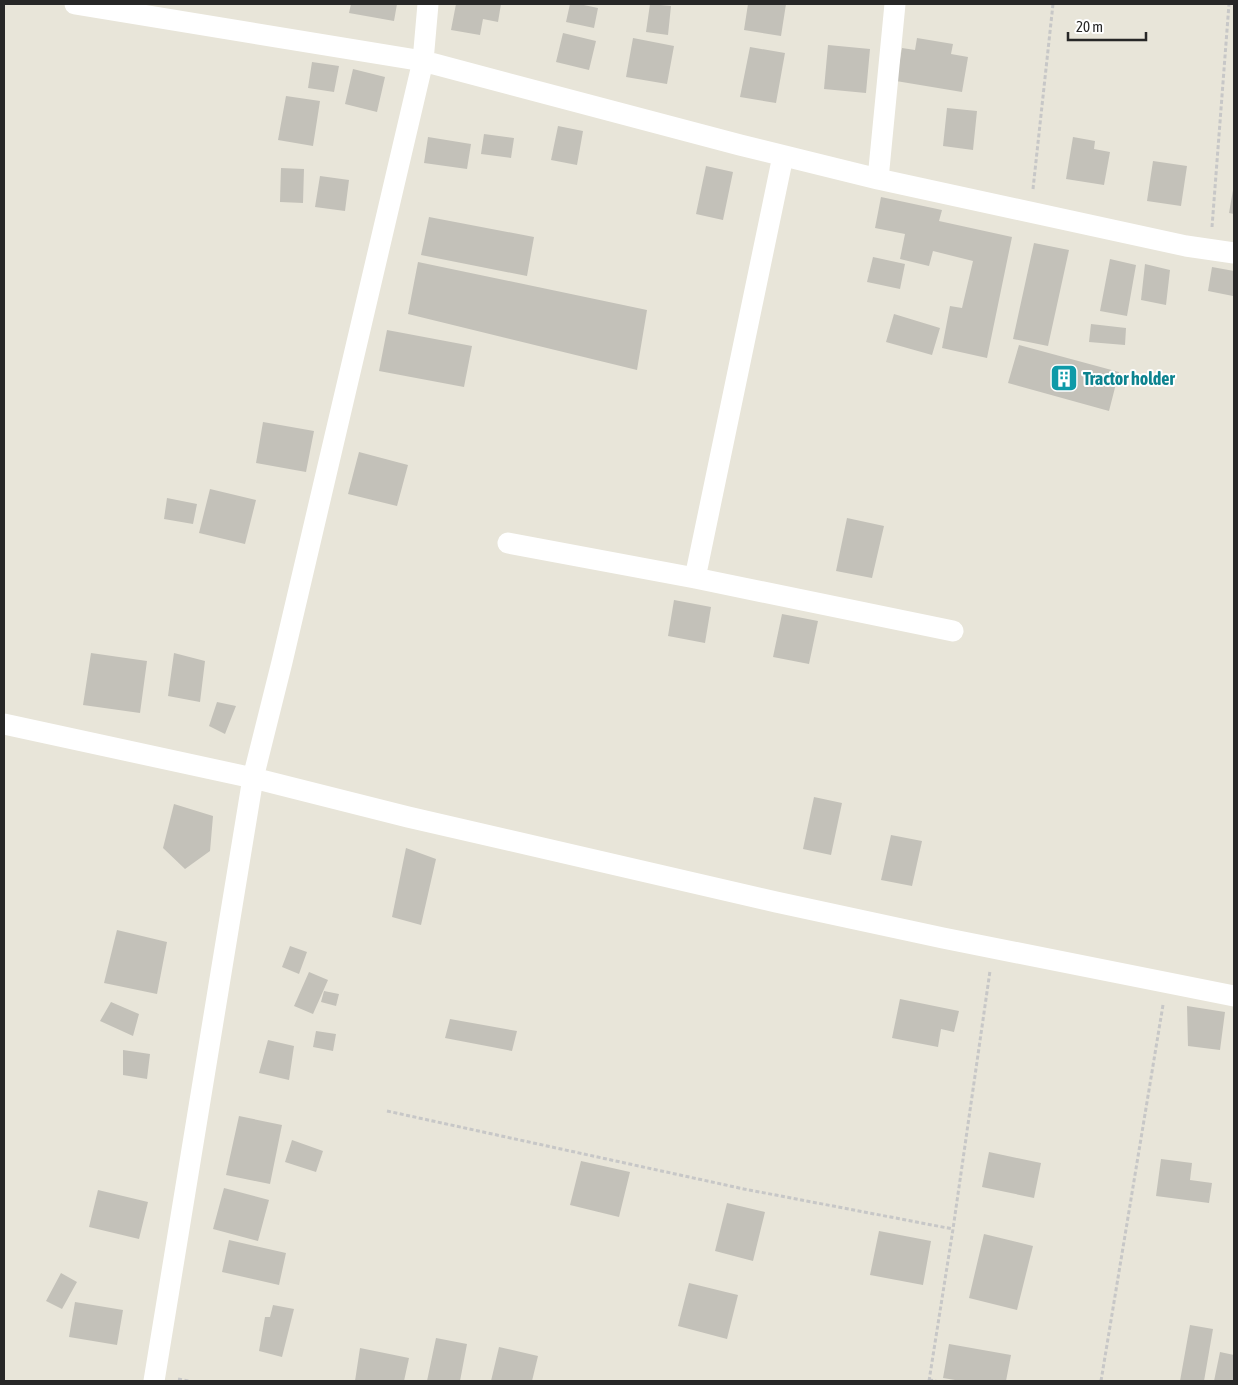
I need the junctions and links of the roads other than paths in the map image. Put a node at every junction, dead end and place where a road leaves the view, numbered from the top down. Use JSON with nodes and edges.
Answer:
{"nodes":[{"id":1,"x":79,"y":4,"type":"edge"},
{"id":2,"x":428,"y":4,"type":"edge"},
{"id":3,"x":896,"y":4,"type":"edge"},
{"id":4,"x":423,"y":61,"type":"junction"},
{"id":5,"x":783,"y":156,"type":"junction"},
{"id":6,"x":878,"y":179,"type":"junction"},
{"id":7,"x":1234,"y":253,"type":"edge"},
{"id":8,"x":508,"y":543,"type":"dead end"},
{"id":9,"x":695,"y":578,"type":"junction"},
{"id":10,"x":953,"y":631,"type":"dead end"},
{"id":11,"x":4,"y":724,"type":"edge"},
{"id":12,"x":253,"y":778,"type":"junction"},
{"id":13,"x":1234,"y":996,"type":"edge"},
{"id":14,"x":154,"y":1381,"type":"edge"}],
"edges":[{"from":1,"to":4,"type":"street"},
{"from":2,"to":4,"type":"street"},
{"from":3,"to":6,"type":"street"},
{"from":4,"to":5,"type":"street"},
{"from":4,"to":12,"type":"street"},
{"from":5,"to":6,"type":"street"},
{"from":5,"to":9,"type":"street"},
{"from":6,"to":7,"type":"street"},
{"from":8,"to":9,"type":"street"},
{"from":9,"to":10,"type":"street"},
{"from":11,"to":12,"type":"street"},
{"from":12,"to":13,"type":"street"},
{"from":12,"to":14,"type":"street"}]}
